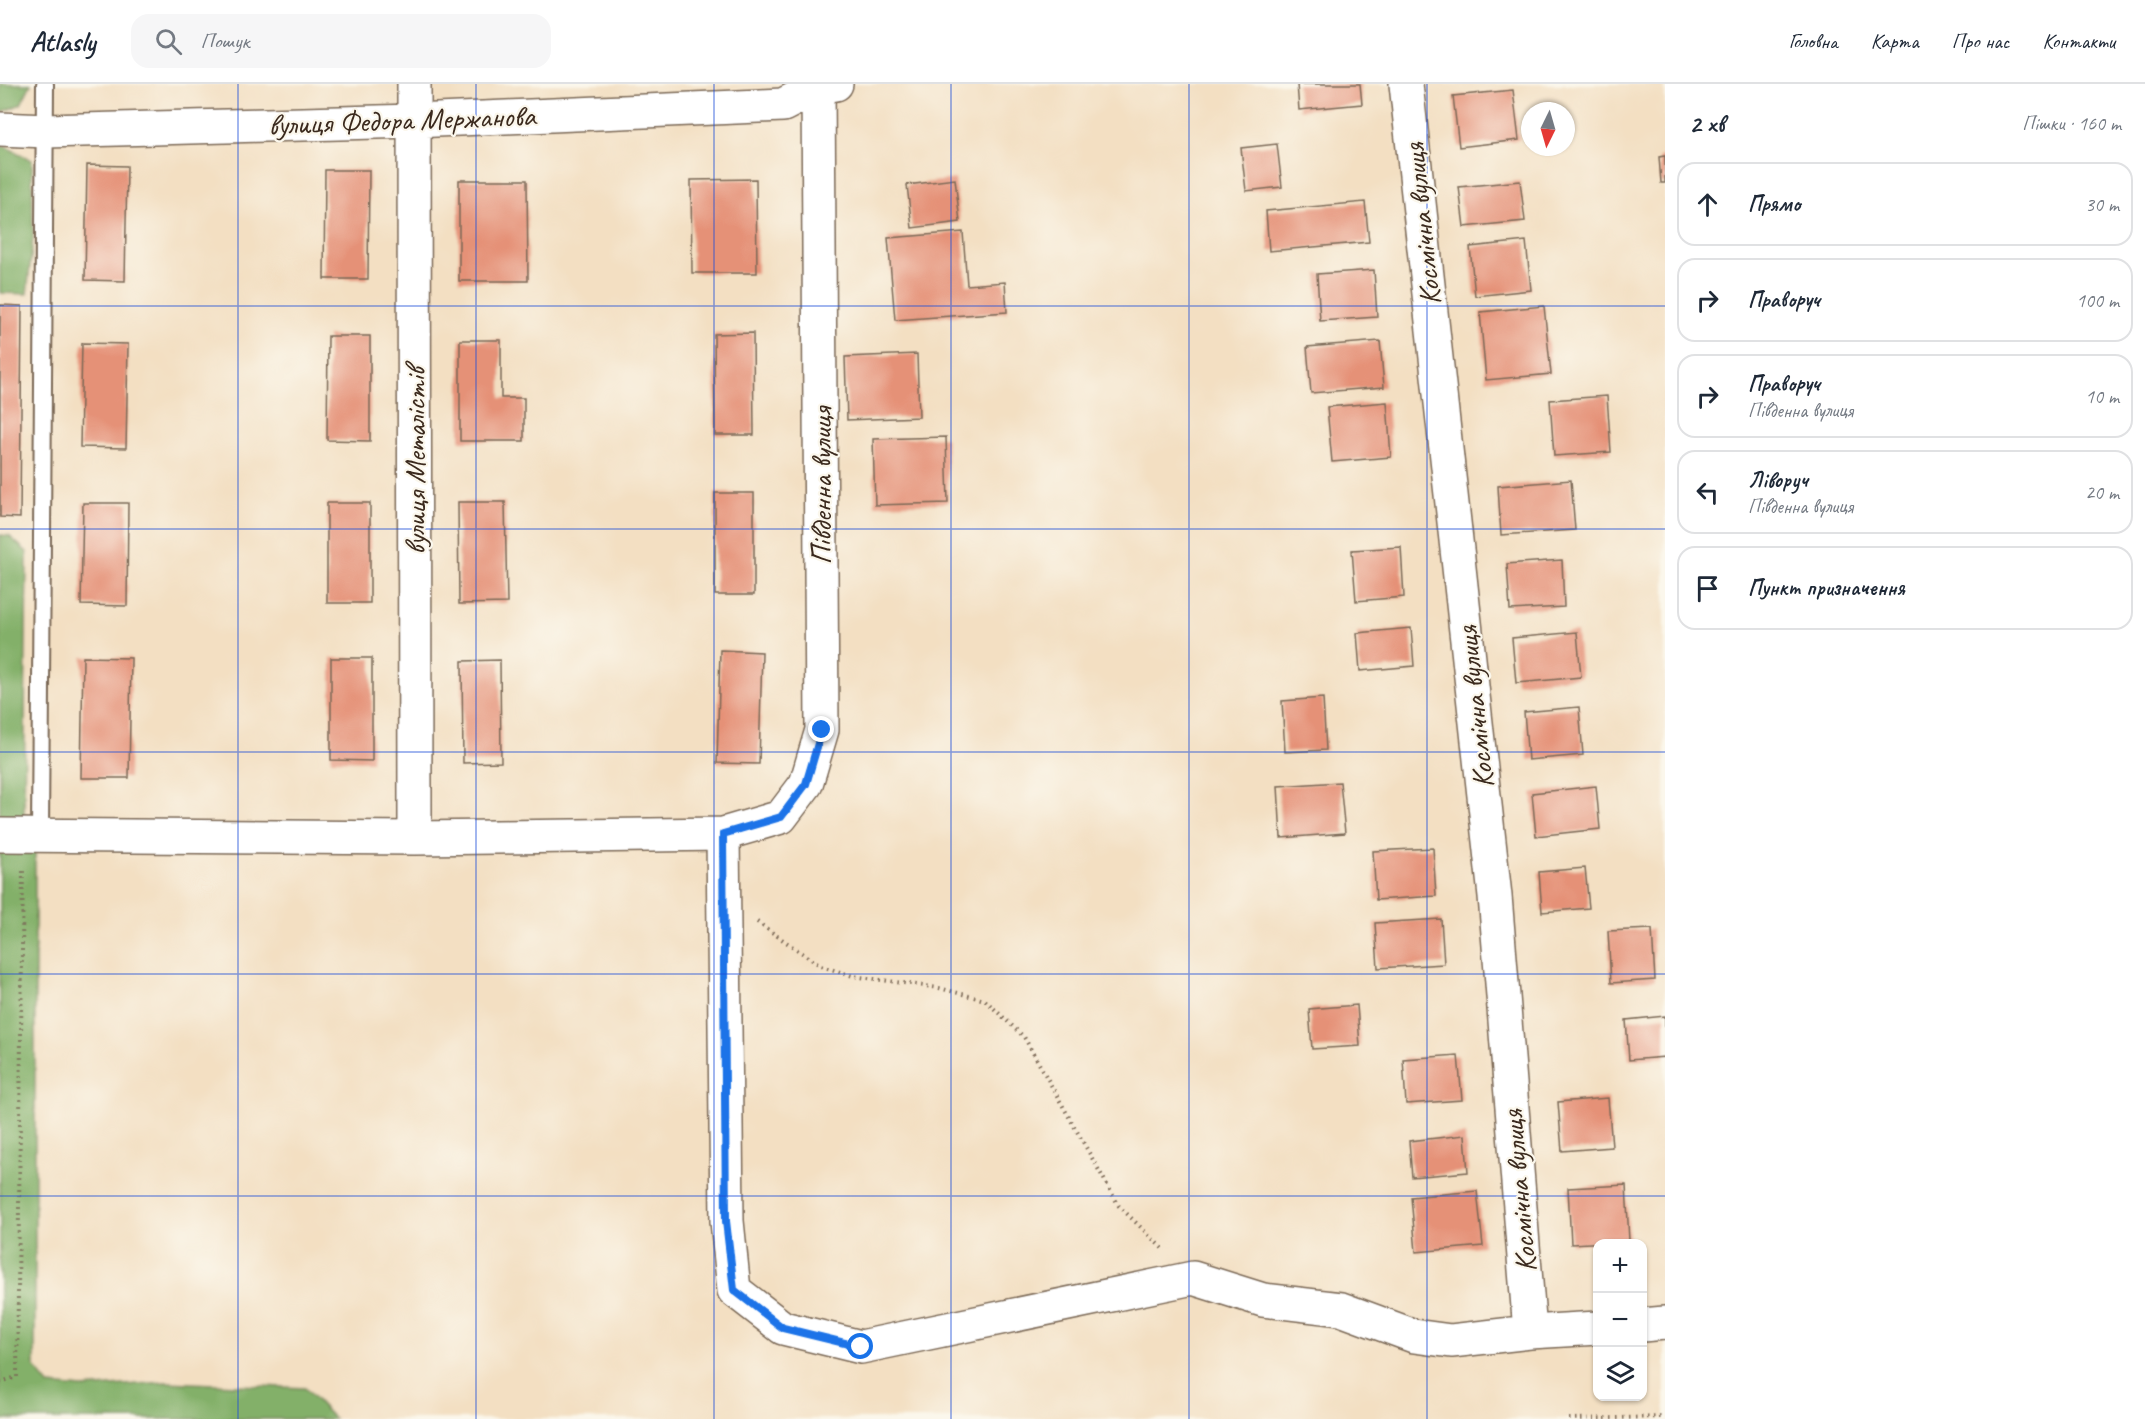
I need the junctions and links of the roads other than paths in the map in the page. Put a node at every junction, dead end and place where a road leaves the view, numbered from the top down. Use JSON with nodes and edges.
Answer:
{"nodes":[{"id":1,"x":45,"y":84,"type":"edge"},
{"id":2,"x":414,"y":84,"type":"edge"},
{"id":3,"x":1406,"y":84,"type":"edge"},
{"id":4,"x":824,"y":85,"type":"edge"},
{"id":5,"x":414,"y":121,"type":"junction"},
{"id":6,"x":0,"y":129,"type":"edge"},
{"id":7,"x":46,"y":131,"type":"junction"},
{"id":8,"x":723,"y":834,"type":"junction"},
{"id":9,"x":21,"y":835,"type":"edge"},
{"id":10,"x":416,"y":838,"type":"junction"},
{"id":11,"x":1665,"y":1323,"type":"edge"},
{"id":12,"x":1647,"y":1325,"type":"edge"},
{"id":13,"x":1593,"y":1328,"type":"edge"},
{"id":14,"x":1530,"y":1332,"type":"junction"}],
"edges":[{"from":1,"to":7,"type":"lane"},
{"from":2,"to":5,"type":"street","name":"вулиця Металістів"},
{"from":3,"to":14,"type":"street","name":"Космічна вулиця"},
{"from":4,"to":5,"type":"street","name":"вулиця Федора Мержанова"},
{"from":4,"to":8,"type":"street","name":"Південна вулиця"},
{"from":5,"to":7,"type":"street","name":"вулиця Федора Мержанова"},
{"from":5,"to":10,"type":"street","name":"вулиця Металістів"},
{"from":6,"to":7,"type":"street","name":"вулиця Федора Мержанова"},
{"from":7,"to":9,"type":"lane"},
{"from":8,"to":10,"type":"street","name":"Південна вулиця"},
{"from":8,"to":14,"type":"street"},
{"from":9,"to":10,"type":"street","name":"Південна вулиця"},
{"from":11,"to":12,"type":"street"},
{"from":13,"to":14,"type":"street"}]}
